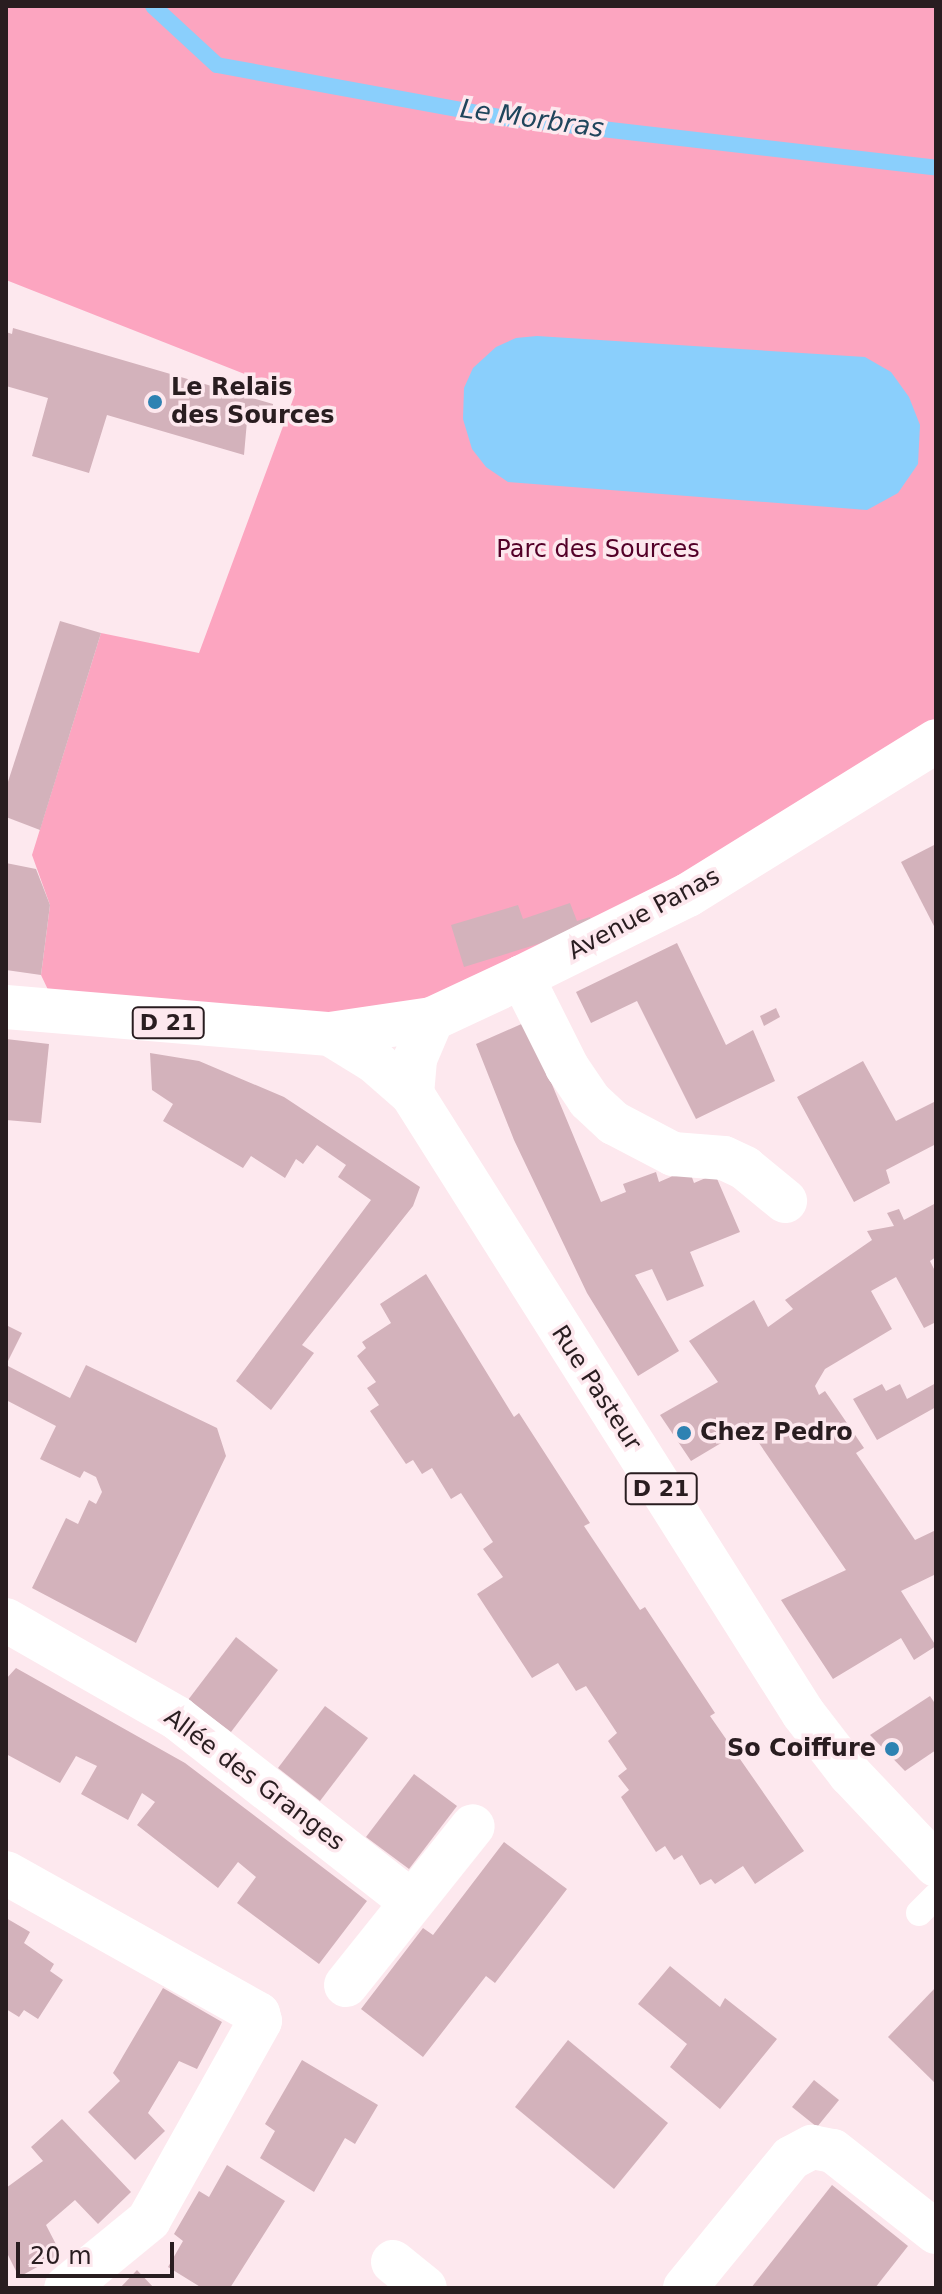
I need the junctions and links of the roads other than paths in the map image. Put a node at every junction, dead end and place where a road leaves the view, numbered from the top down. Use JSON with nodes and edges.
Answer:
{"nodes":[{"id":1,"x":936,"y":741,"type":"edge"},
{"id":2,"x":522,"y":977,"type":"junction"},
{"id":3,"x":6,"y":1007,"type":"edge"},
{"id":4,"x":432,"y":1019,"type":"junction"},
{"id":5,"x":330,"y":1034,"type":"junction"},
{"id":6,"x":412,"y":1094,"type":"junction"},
{"id":7,"x":785,"y":1201,"type":"dead end"},
{"id":8,"x":6,"y":1620,"type":"edge"},
{"id":9,"x":473,"y":1826,"type":"dead end"},
{"id":10,"x":936,"y":1865,"type":"edge"},
{"id":11,"x":6,"y":1873,"type":"edge"},
{"id":12,"x":412,"y":1902,"type":"junction"},
{"id":13,"x":346,"y":1985,"type":"dead end"},
{"id":14,"x":936,"y":2232,"type":"edge"},
{"id":15,"x":66,"y":2288,"type":"edge"},
{"id":16,"x":685,"y":2288,"type":"edge"}],
"edges":[{"from":1,"to":2,"type":"street","name":"Avenue Panas"},
{"from":2,"to":4,"type":"street","name":"Avenue Panas"},
{"from":2,"to":7,"type":"street"},
{"from":3,"to":5,"type":"street","name":"Rue Pasteur","number":"D 21"},
{"from":4,"to":5,"type":"street","name":"Avenue Panas"},
{"from":4,"to":6,"type":"street"},
{"from":5,"to":6,"type":"street","name":"Rue Pasteur","number":"D 21"},
{"from":6,"to":10,"type":"street","name":"Rue Pasteur","number":"D 21"},
{"from":8,"to":12,"type":"street","name":"Allée des Granges"},
{"from":9,"to":12,"type":"street"},
{"from":11,"to":15,"type":"street"},
{"from":12,"to":13,"type":"street"},
{"from":14,"to":16,"type":"street"}]}
